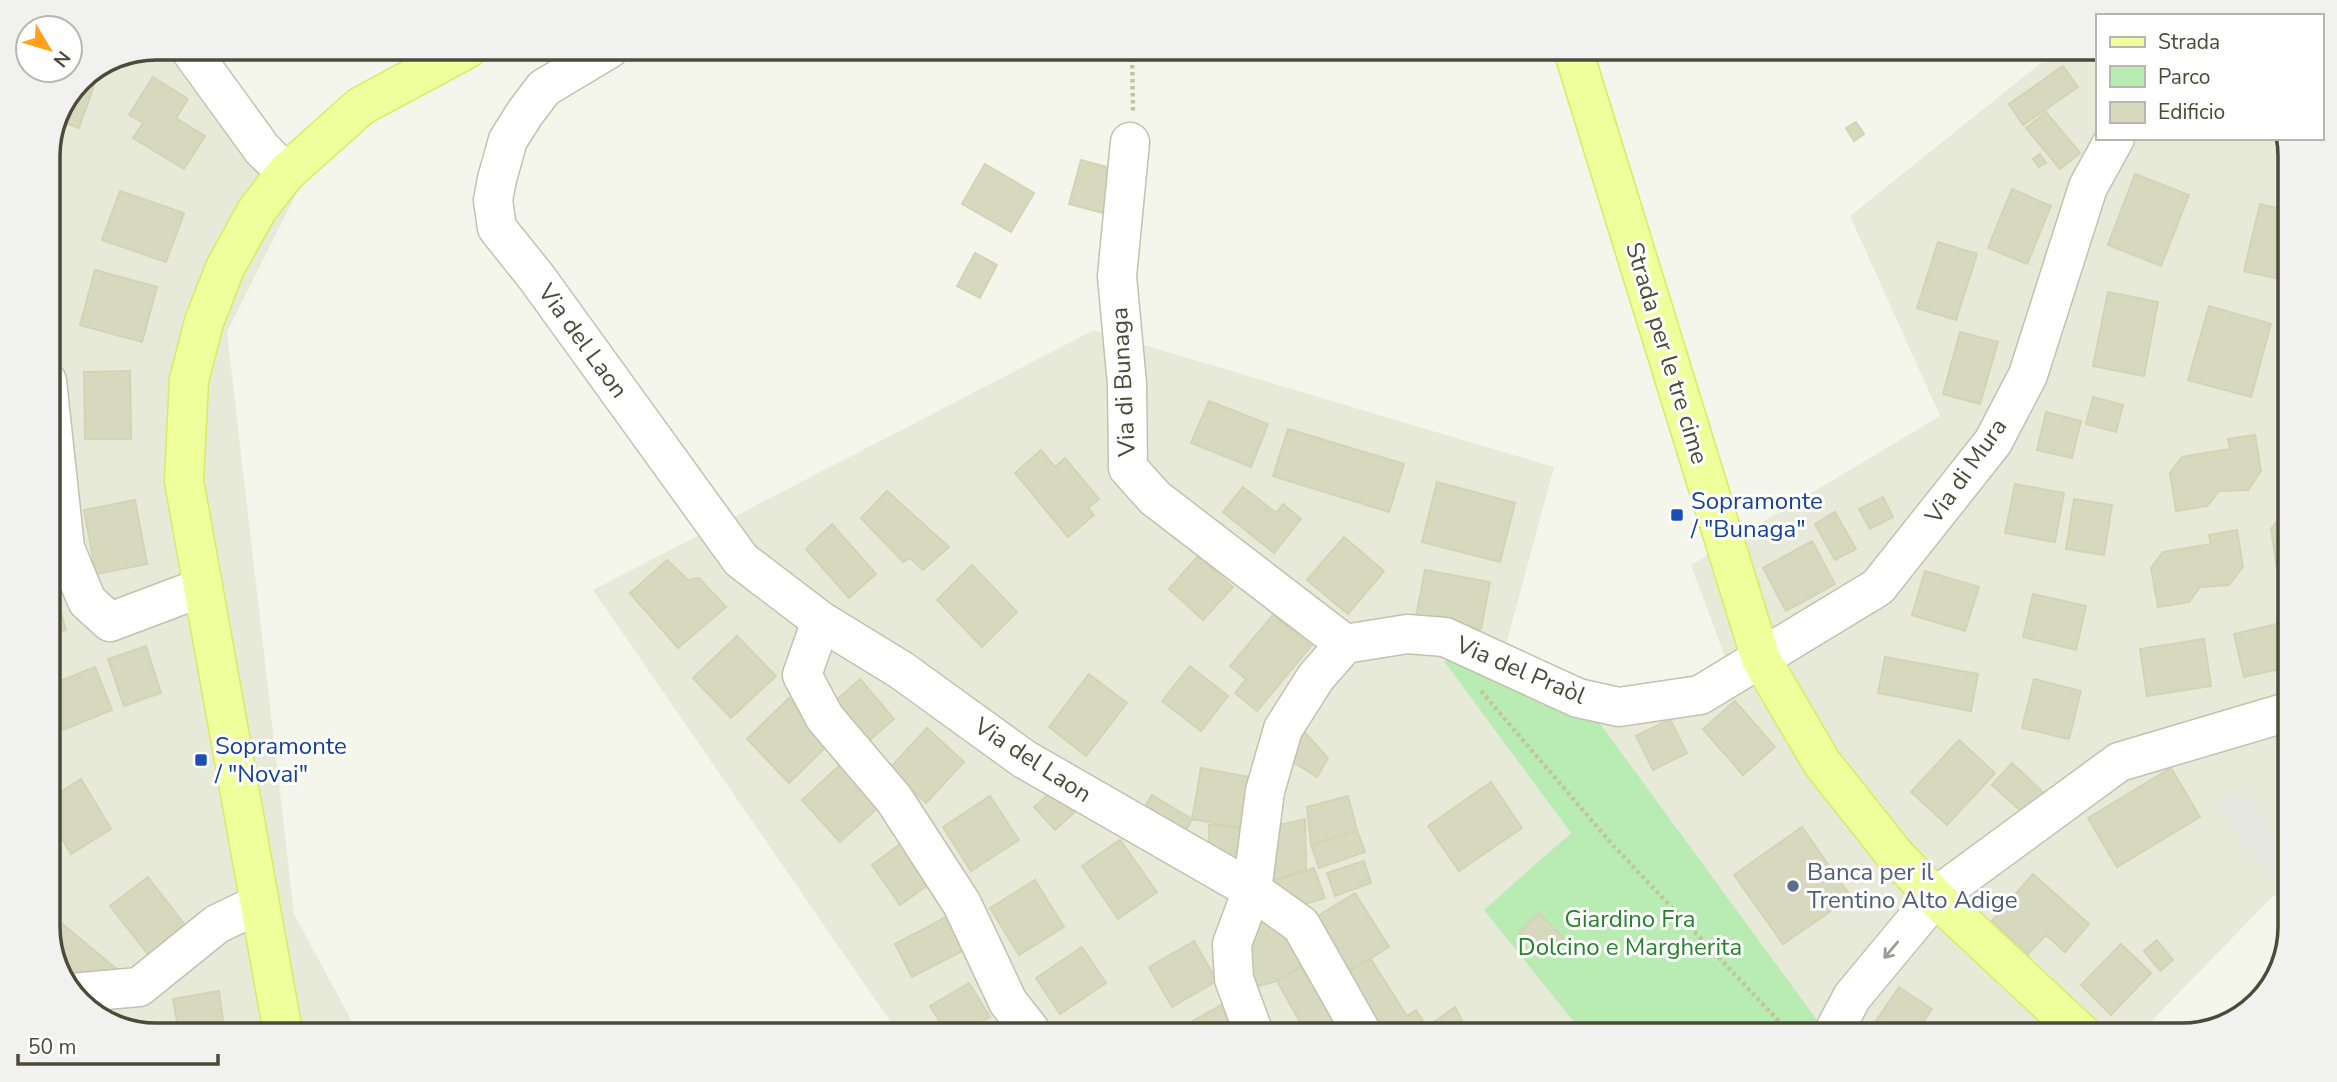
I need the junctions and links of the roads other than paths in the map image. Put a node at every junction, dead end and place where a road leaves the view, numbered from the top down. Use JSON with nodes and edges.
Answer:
{"nodes":[{"id":1,"x":197,"y":60,"type":"edge"},
{"id":2,"x":441,"y":60,"type":"edge"},
{"id":3,"x":591,"y":60,"type":"edge"},
{"id":4,"x":1576,"y":60,"type":"edge"},
{"id":5,"x":2114,"y":140,"type":"edge"},
{"id":6,"x":1130,"y":142,"type":"road end"},
{"id":7,"x":286,"y":173,"type":"junction"},
{"id":8,"x":60,"y":502,"type":"edge"},
{"id":9,"x":203,"y":587,"type":"junction"},
{"id":10,"x":821,"y":621,"type":"junction"},
{"id":11,"x":1345,"y":644,"type":"junction"},
{"id":12,"x":1761,"y":659,"type":"junction"},
{"id":13,"x":2278,"y":715,"type":"edge"},
{"id":14,"x":1252,"y":890,"type":"junction"},
{"id":15,"x":1935,"y":897,"type":"junction"},
{"id":16,"x":259,"y":904,"type":"junction"},
{"id":17,"x":86,"y":992,"type":"edge"},
{"id":18,"x":281,"y":1023,"type":"edge"},
{"id":19,"x":1024,"y":1023,"type":"edge"},
{"id":20,"x":1250,"y":1023,"type":"edge"},
{"id":21,"x":1356,"y":1023,"type":"edge"},
{"id":22,"x":1838,"y":1023,"type":"edge"},
{"id":23,"x":2070,"y":1023,"type":"edge"}],
"edges":[{"from":1,"to":7,"type":"street"},
{"from":2,"to":7,"type":"main road"},
{"from":3,"to":10,"type":"street","name":"Via del Laon"},
{"from":4,"to":12,"type":"main road","name":"Strada per le tre cime"},
{"from":5,"to":12,"type":"street","name":"Via di Mura"},
{"from":6,"to":11,"type":"street","name":"Via di Bunaga"},
{"from":7,"to":9,"type":"main road"},
{"from":8,"to":9,"type":"street"},
{"from":9,"to":16,"type":"main road"},
{"from":10,"to":14,"type":"street","name":"Via del Laon"},
{"from":10,"to":19,"type":"street"},
{"from":11,"to":12,"type":"street","name":"Via del Praòl"},
{"from":11,"to":14,"type":"street"},
{"from":12,"to":15,"type":"main road","name":"Strada per le tre cime"},
{"from":13,"to":15,"type":"street"},
{"from":14,"to":20,"type":"street"},
{"from":14,"to":21,"type":"street"},
{"from":15,"to":22,"type":"street","one_way":true},
{"from":15,"to":23,"type":"main road","name":"Strada per le tre cime"},
{"from":16,"to":17,"type":"street"},
{"from":16,"to":18,"type":"main road"}]}
